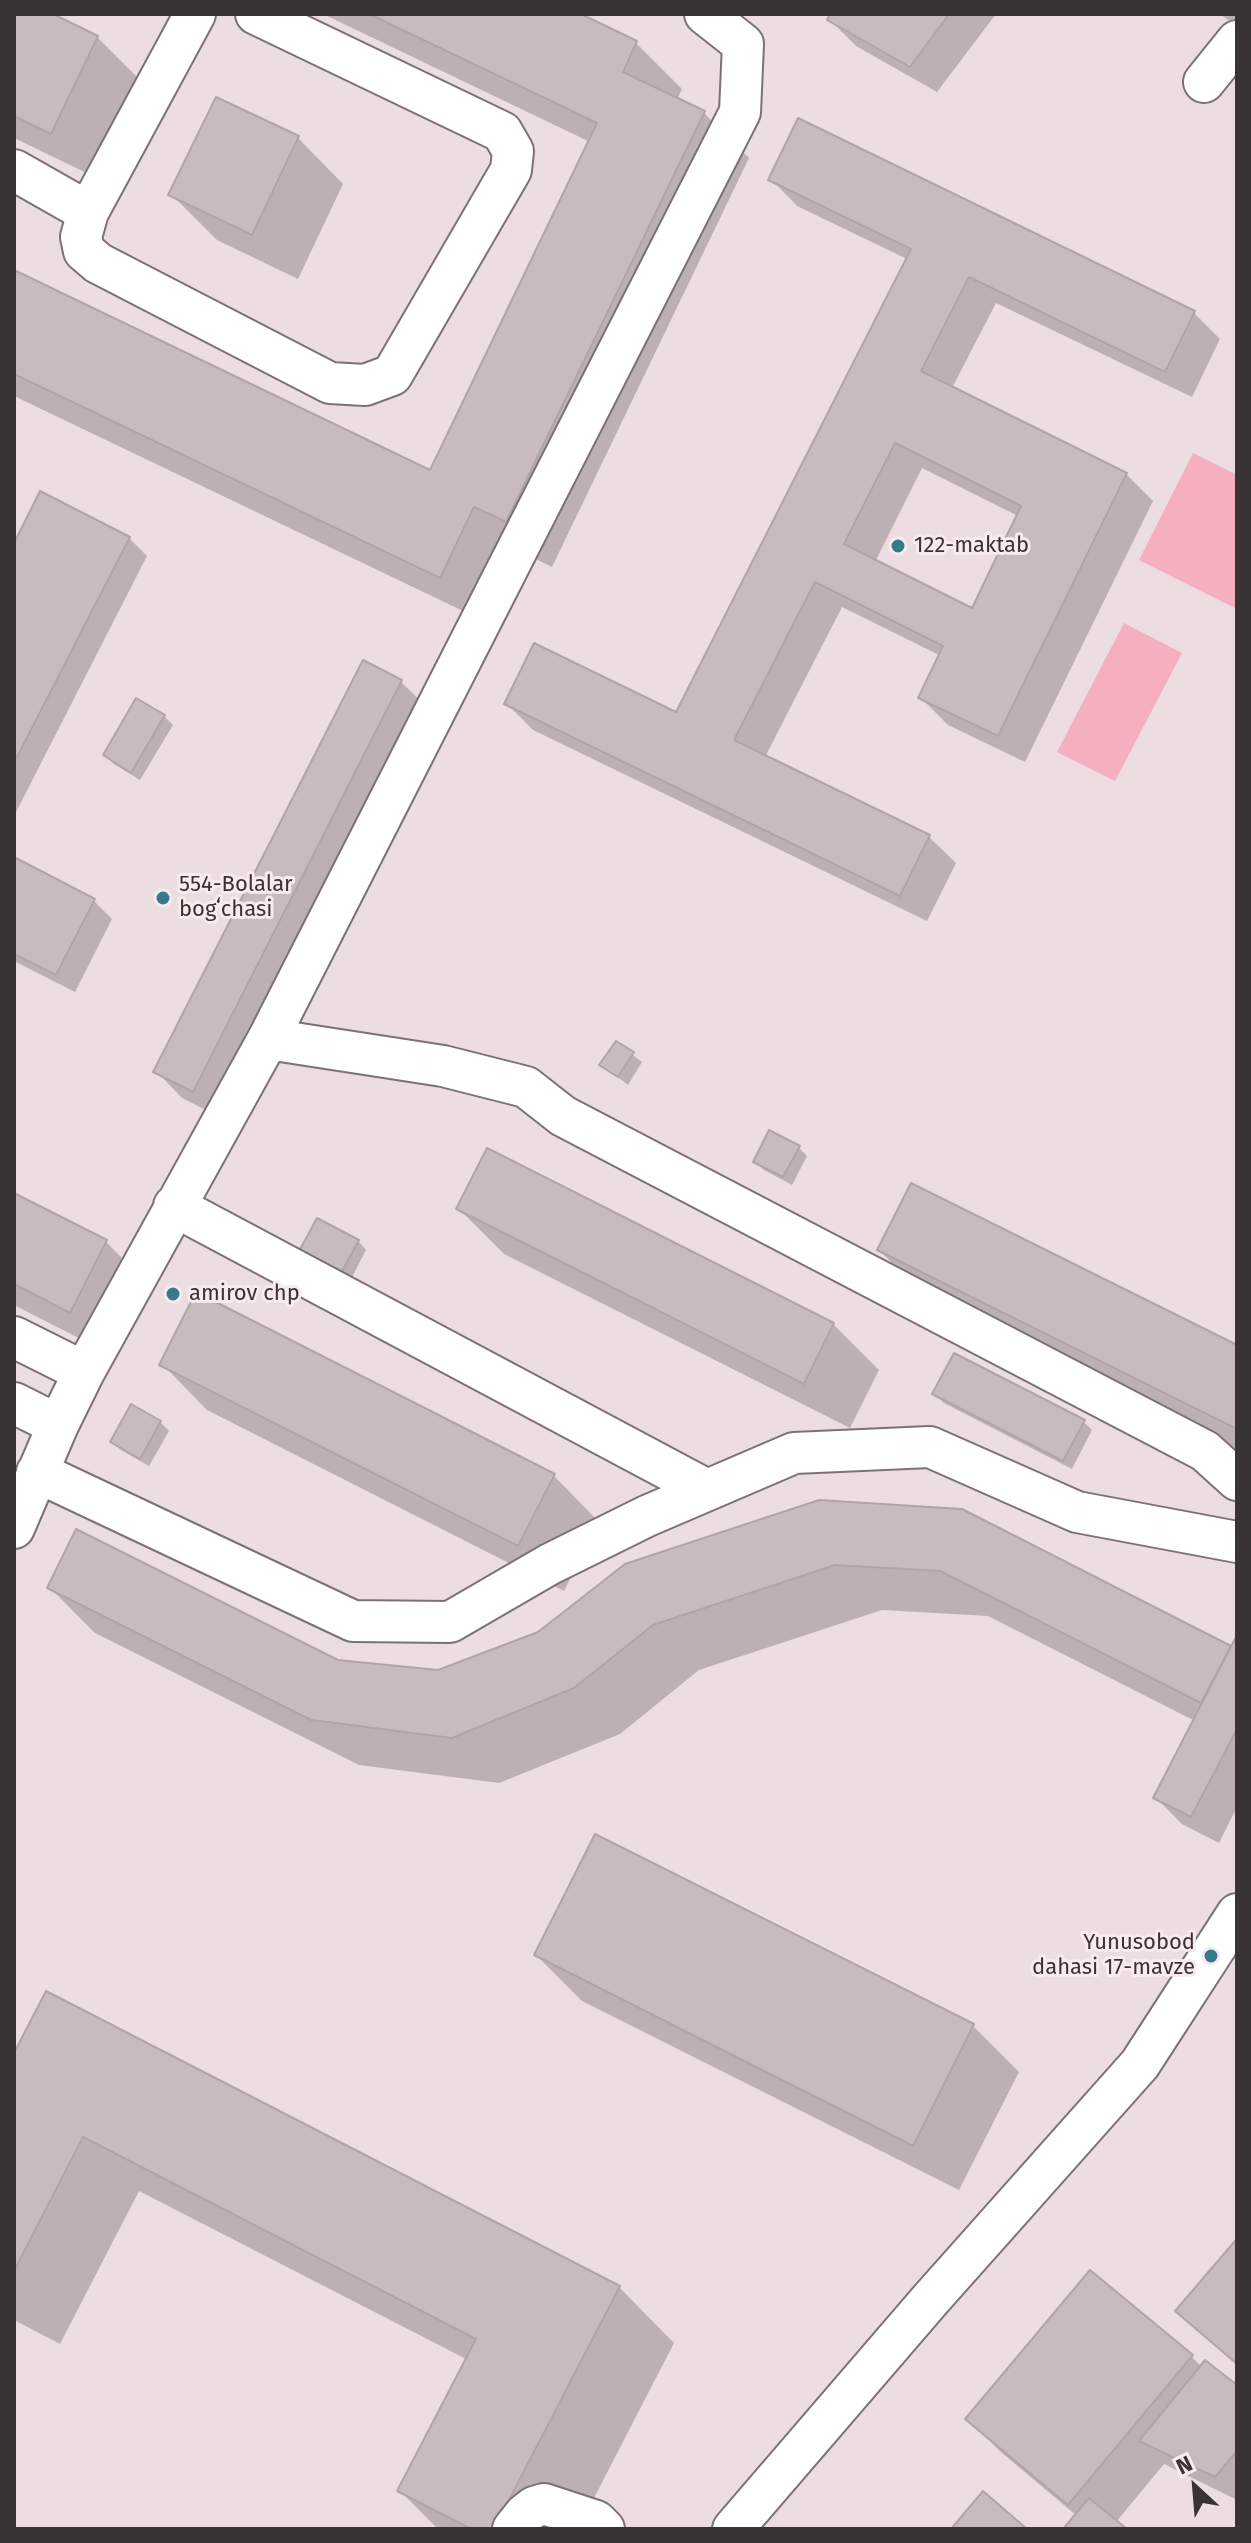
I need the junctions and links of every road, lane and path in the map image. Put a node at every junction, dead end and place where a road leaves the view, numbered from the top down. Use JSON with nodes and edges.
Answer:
{"nodes":[{"id":1,"x":195,"y":14,"type":"edge"},
{"id":2,"x":256,"y":14,"type":"edge"},
{"id":3,"x":705,"y":14,"type":"edge"},
{"id":4,"x":1237,"y":41,"type":"edge"},
{"id":5,"x":1204,"y":82,"type":"dead end"},
{"id":6,"x":14,"y":170,"type":"edge"},
{"id":7,"x":88,"y":212,"type":"junction"},
{"id":8,"x":268,"y":1039,"type":"junction"},
{"id":9,"x":174,"y":1206,"type":"junction"},
{"id":10,"x":14,"y":1337,"type":"edge"},
{"id":11,"x":84,"y":1372,"type":"junction"},
{"id":12,"x":14,"y":1403,"type":"edge"},
{"id":13,"x":58,"y":1425,"type":"junction"},
{"id":14,"x":37,"y":1472,"type":"junction"},
{"id":15,"x":1237,"y":1480,"type":"edge"},
{"id":16,"x":707,"y":1490,"type":"junction"},
{"id":17,"x":14,"y":1528,"type":"edge"},
{"id":18,"x":1237,"y":1542,"type":"edge"},
{"id":19,"x":1237,"y":1914,"type":"edge"},
{"id":20,"x":513,"y":2529,"type":"edge"},
{"id":21,"x":604,"y":2529,"type":"edge"},
{"id":22,"x":733,"y":2529,"type":"edge"}],
"edges":[{"from":1,"to":7,"type":"street"},
{"from":2,"to":7,"type":"street"},
{"from":3,"to":8,"type":"street"},
{"from":4,"to":5,"type":"street"},
{"from":6,"to":7,"type":"street"},
{"from":8,"to":9,"type":"street"},
{"from":8,"to":15,"type":"street"},
{"from":9,"to":11,"type":"street"},
{"from":9,"to":16,"type":"street"},
{"from":10,"to":11,"type":"street"},
{"from":11,"to":13,"type":"street"},
{"from":12,"to":13,"type":"street"},
{"from":13,"to":14,"type":"street"},
{"from":14,"to":16,"type":"street"},
{"from":14,"to":17,"type":"street"},
{"from":16,"to":18,"type":"street"},
{"from":19,"to":22,"type":"street"},
{"from":20,"to":21,"type":"street"}]}
